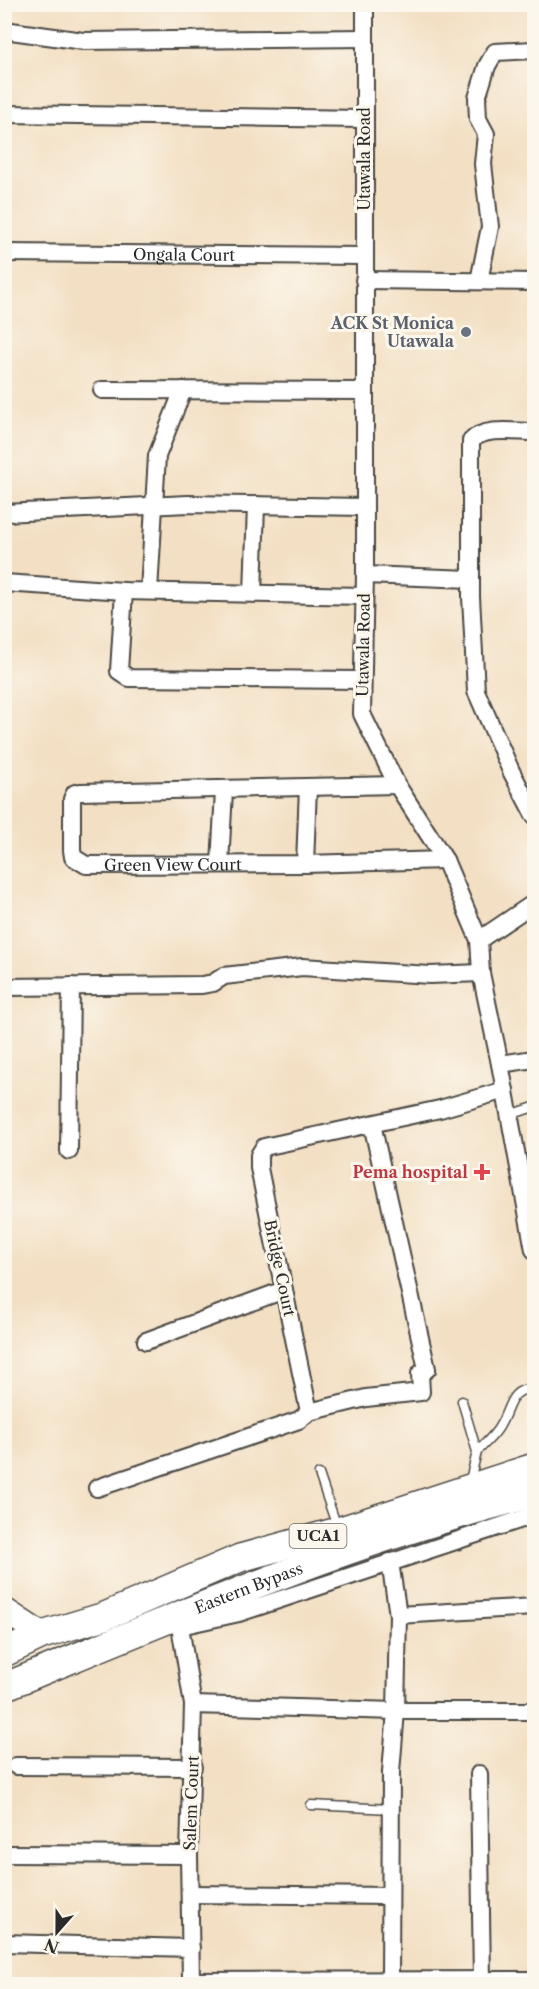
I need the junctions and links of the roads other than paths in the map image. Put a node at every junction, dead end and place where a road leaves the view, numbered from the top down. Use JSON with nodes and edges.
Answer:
{"nodes":[{"id":1,"x":365,"y":4,"type":"edge"},
{"id":2,"x":4,"y":30,"type":"edge"},
{"id":3,"x":365,"y":38,"type":"junction"},
{"id":4,"x":534,"y":50,"type":"edge"},
{"id":5,"x":4,"y":114,"type":"edge"},
{"id":6,"x":364,"y":119,"type":"junction"},
{"id":7,"x":4,"y":253,"type":"edge"},
{"id":8,"x":364,"y":256,"type":"junction"},
{"id":9,"x":364,"y":280,"type":"junction"},
{"id":10,"x":479,"y":281,"type":"junction"},
{"id":11,"x":534,"y":282,"type":"edge"},
{"id":12,"x":102,"y":390,"type":"dead end"},
{"id":13,"x":183,"y":390,"type":"junction"},
{"id":14,"x":363,"y":391,"type":"junction"},
{"id":15,"x":534,"y":432,"type":"edge"},
{"id":16,"x":256,"y":505,"type":"junction"},
{"id":17,"x":154,"y":506,"type":"junction"},
{"id":18,"x":364,"y":507,"type":"junction"},
{"id":19,"x":4,"y":513,"type":"edge"},
{"id":20,"x":365,"y":575,"type":"junction"},
{"id":21,"x":471,"y":579,"type":"junction"},
{"id":22,"x":4,"y":584,"type":"edge"},
{"id":23,"x":124,"y":591,"type":"junction"},
{"id":24,"x":149,"y":591,"type":"junction"},
{"id":25,"x":253,"y":593,"type":"junction"},
{"id":26,"x":363,"y":596,"type":"junction"},
{"id":27,"x":361,"y":680,"type":"junction"},
{"id":28,"x":397,"y":785,"type":"junction"},
{"id":29,"x":308,"y":787,"type":"junction"},
{"id":30,"x":224,"y":791,"type":"junction"},
{"id":31,"x":534,"y":815,"type":"edge"},
{"id":32,"x":445,"y":860,"type":"junction"},
{"id":33,"x":220,"y":864,"type":"junction"},
{"id":34,"x":305,"y":864,"type":"junction"},
{"id":35,"x":534,"y":903,"type":"edge"},
{"id":36,"x":479,"y":940,"type":"junction"},
{"id":37,"x":481,"y":973,"type":"junction"},
{"id":38,"x":71,"y":986,"type":"junction"},
{"id":39,"x":4,"y":987,"type":"edge"},
{"id":40,"x":534,"y":1059,"type":"edge"},
{"id":41,"x":500,"y":1064,"type":"junction"},
{"id":42,"x":505,"y":1090,"type":"junction"},
{"id":43,"x":534,"y":1107,"type":"edge"},
{"id":44,"x":510,"y":1115,"type":"junction"},
{"id":45,"x":372,"y":1124,"type":"junction"},
{"id":46,"x":69,"y":1151,"type":"dead end"},
{"id":47,"x":527,"y":1171,"type":"edge"},
{"id":48,"x":534,"y":1250,"type":"edge"},
{"id":49,"x":284,"y":1290,"type":"junction"},
{"id":50,"x":146,"y":1341,"type":"dead end"},
{"id":51,"x":534,"y":1388,"type":"edge"},
{"id":52,"x":462,"y":1401,"type":"dead end"},
{"id":53,"x":309,"y":1412,"type":"junction"},
{"id":54,"x":477,"y":1452,"type":"junction"},
{"id":55,"x":533,"y":1472,"type":"edge"},
{"id":56,"x":319,"y":1474,"type":"dead end"},
{"id":57,"x":97,"y":1488,"type":"dead end"},
{"id":58,"x":469,"y":1488,"type":"junction"},
{"id":59,"x":534,"y":1515,"type":"edge"},
{"id":60,"x":338,"y":1531,"type":"junction"},
{"id":61,"x":390,"y":1562,"type":"junction"},
{"id":62,"x":327,"y":1570,"type":"junction"},
{"id":63,"x":534,"y":1607,"type":"edge"},
{"id":64,"x":4,"y":1610,"type":"edge"},
{"id":65,"x":398,"y":1615,"type":"junction"},
{"id":66,"x":174,"y":1622,"type":"junction"},
{"id":67,"x":42,"y":1635,"type":"junction"},
{"id":68,"x":4,"y":1653,"type":"edge"},
{"id":69,"x":5,"y":1685,"type":"edge"},
{"id":70,"x":193,"y":1704,"type":"junction"},
{"id":71,"x":396,"y":1711,"type":"junction"},
{"id":72,"x":534,"y":1711,"type":"edge"},
{"id":73,"x":16,"y":1766,"type":"dead end"},
{"id":74,"x":193,"y":1767,"type":"junction"},
{"id":75,"x":479,"y":1774,"type":"dead end"},
{"id":76,"x":311,"y":1805,"type":"dead end"},
{"id":77,"x":390,"y":1809,"type":"junction"},
{"id":78,"x":7,"y":1854,"type":"dead end"},
{"id":79,"x":189,"y":1855,"type":"junction"},
{"id":80,"x":191,"y":1894,"type":"junction"},
{"id":81,"x":390,"y":1896,"type":"junction"},
{"id":82,"x":4,"y":1943,"type":"edge"},
{"id":83,"x":191,"y":1948,"type":"junction"},
{"id":84,"x":534,"y":1980,"type":"edge"},
{"id":85,"x":482,"y":1981,"type":"junction"},
{"id":86,"x":390,"y":1982,"type":"junction"},
{"id":87,"x":445,"y":1983,"type":"edge"}],
"edges":[{"from":1,"to":3,"type":"street","name":"Utawala Road"},
{"from":2,"to":3,"type":"street"},
{"from":3,"to":6,"type":"street","name":"Utawala Road"},
{"from":4,"to":10,"type":"street"},
{"from":5,"to":6,"type":"street"},
{"from":6,"to":8,"type":"street","name":"Utawala Road"},
{"from":7,"to":8,"type":"street","name":"Ongala Court"},
{"from":8,"to":9,"type":"street","name":"Utawala Road"},
{"from":9,"to":10,"type":"street"},
{"from":9,"to":14,"type":"street","name":"Utawala Road"},
{"from":10,"to":11,"type":"street"},
{"from":12,"to":13,"type":"street"},
{"from":13,"to":14,"type":"street"},
{"from":13,"to":17,"type":"street"},
{"from":14,"to":18,"type":"street","name":"Utawala Road"},
{"from":15,"to":21,"type":"street"},
{"from":16,"to":17,"type":"street"},
{"from":16,"to":18,"type":"street"},
{"from":16,"to":25,"type":"street"},
{"from":17,"to":19,"type":"street"},
{"from":17,"to":24,"type":"street"},
{"from":18,"to":20,"type":"street","name":"Utawala Road"},
{"from":20,"to":21,"type":"street"},
{"from":20,"to":26,"type":"street","name":"Utawala Road"},
{"from":21,"to":31,"type":"street"},
{"from":22,"to":23,"type":"street"},
{"from":23,"to":24,"type":"street"},
{"from":23,"to":27,"type":"street"},
{"from":24,"to":25,"type":"street"},
{"from":25,"to":26,"type":"street"},
{"from":26,"to":27,"type":"street","name":"Utawala Road"},
{"from":27,"to":28,"type":"street","name":"Utawala Road"},
{"from":28,"to":29,"type":"street","name":"Green View Court"},
{"from":28,"to":32,"type":"street","name":"Utawala Road"},
{"from":29,"to":30,"type":"street","name":"Green View Court"},
{"from":29,"to":34,"type":"street"},
{"from":30,"to":33,"type":"street"},
{"from":30,"to":33,"type":"street","name":"Green View Court"},
{"from":32,"to":34,"type":"street","name":"Green View Court"},
{"from":32,"to":36,"type":"street","name":"Utawala Road"},
{"from":33,"to":34,"type":"street","name":"Green View Court"},
{"from":35,"to":36,"type":"street"},
{"from":36,"to":37,"type":"street","name":"Utawala Road"},
{"from":37,"to":38,"type":"street"},
{"from":37,"to":41,"type":"street","name":"Utawala Road"},
{"from":38,"to":39,"type":"street"},
{"from":38,"to":46,"type":"street"},
{"from":40,"to":41,"type":"street"},
{"from":41,"to":42,"type":"street","name":"Utawala Road"},
{"from":42,"to":44,"type":"street","name":"Utawala Road"},
{"from":42,"to":45,"type":"street","name":"Bridge Court"},
{"from":43,"to":44,"type":"lane"},
{"from":44,"to":47,"type":"street","name":"Utawala Road"},
{"from":45,"to":49,"type":"street","name":"Bridge Court"},
{"from":45,"to":53,"type":"street"},
{"from":47,"to":48,"type":"street","name":"Utawala Road"},
{"from":49,"to":50,"type":"street"},
{"from":49,"to":53,"type":"street","name":"Bridge Court"},
{"from":51,"to":54,"type":"lane"},
{"from":52,"to":54,"type":"lane"},
{"from":53,"to":57,"type":"street"},
{"from":54,"to":58,"type":"lane"},
{"from":55,"to":58,"type":"main road","name":"Eastern Bypass","number":"UCA1"},
{"from":55,"to":62,"type":"main road","name":"Eastern Bypass","number":"UCA1"},
{"from":56,"to":60,"type":"lane"},
{"from":58,"to":60,"type":"main road","name":"Eastern Bypass","number":"UCA1"},
{"from":59,"to":61,"type":"street"},
{"from":60,"to":67,"type":"main road","name":"Eastern Bypass","number":"UCA1"},
{"from":61,"to":62,"type":"street"},
{"from":61,"to":65,"type":"street"},
{"from":62,"to":66,"type":"main road","name":"Eastern Bypass","number":"UCA1"},
{"from":63,"to":65,"type":"street"},
{"from":64,"to":67,"type":"street"},
{"from":65,"to":71,"type":"street"},
{"from":66,"to":69,"type":"main road","name":"Eastern Bypass","number":"UCA1"},
{"from":66,"to":70,"type":"street","name":"Salem Court"},
{"from":67,"to":68,"type":"main road","name":"Eastern Bypass","number":"UCA1"},
{"from":70,"to":71,"type":"street"},
{"from":70,"to":74,"type":"street","name":"Salem Court"},
{"from":71,"to":72,"type":"street"},
{"from":71,"to":77,"type":"street"},
{"from":73,"to":74,"type":"street"},
{"from":74,"to":79,"type":"street","name":"Salem Court"},
{"from":75,"to":85,"type":"street"},
{"from":76,"to":77,"type":"lane"},
{"from":77,"to":81,"type":"street"},
{"from":78,"to":79,"type":"street"},
{"from":79,"to":80,"type":"street","name":"Salem Court"},
{"from":80,"to":81,"type":"street"},
{"from":80,"to":83,"type":"street","name":"Salem Court"},
{"from":81,"to":86,"type":"street"},
{"from":82,"to":83,"type":"street"},
{"from":83,"to":86,"type":"street","name":"Salem Court"},
{"from":84,"to":85,"type":"street"},
{"from":85,"to":87,"type":"street"},
{"from":86,"to":87,"type":"street"}]}
